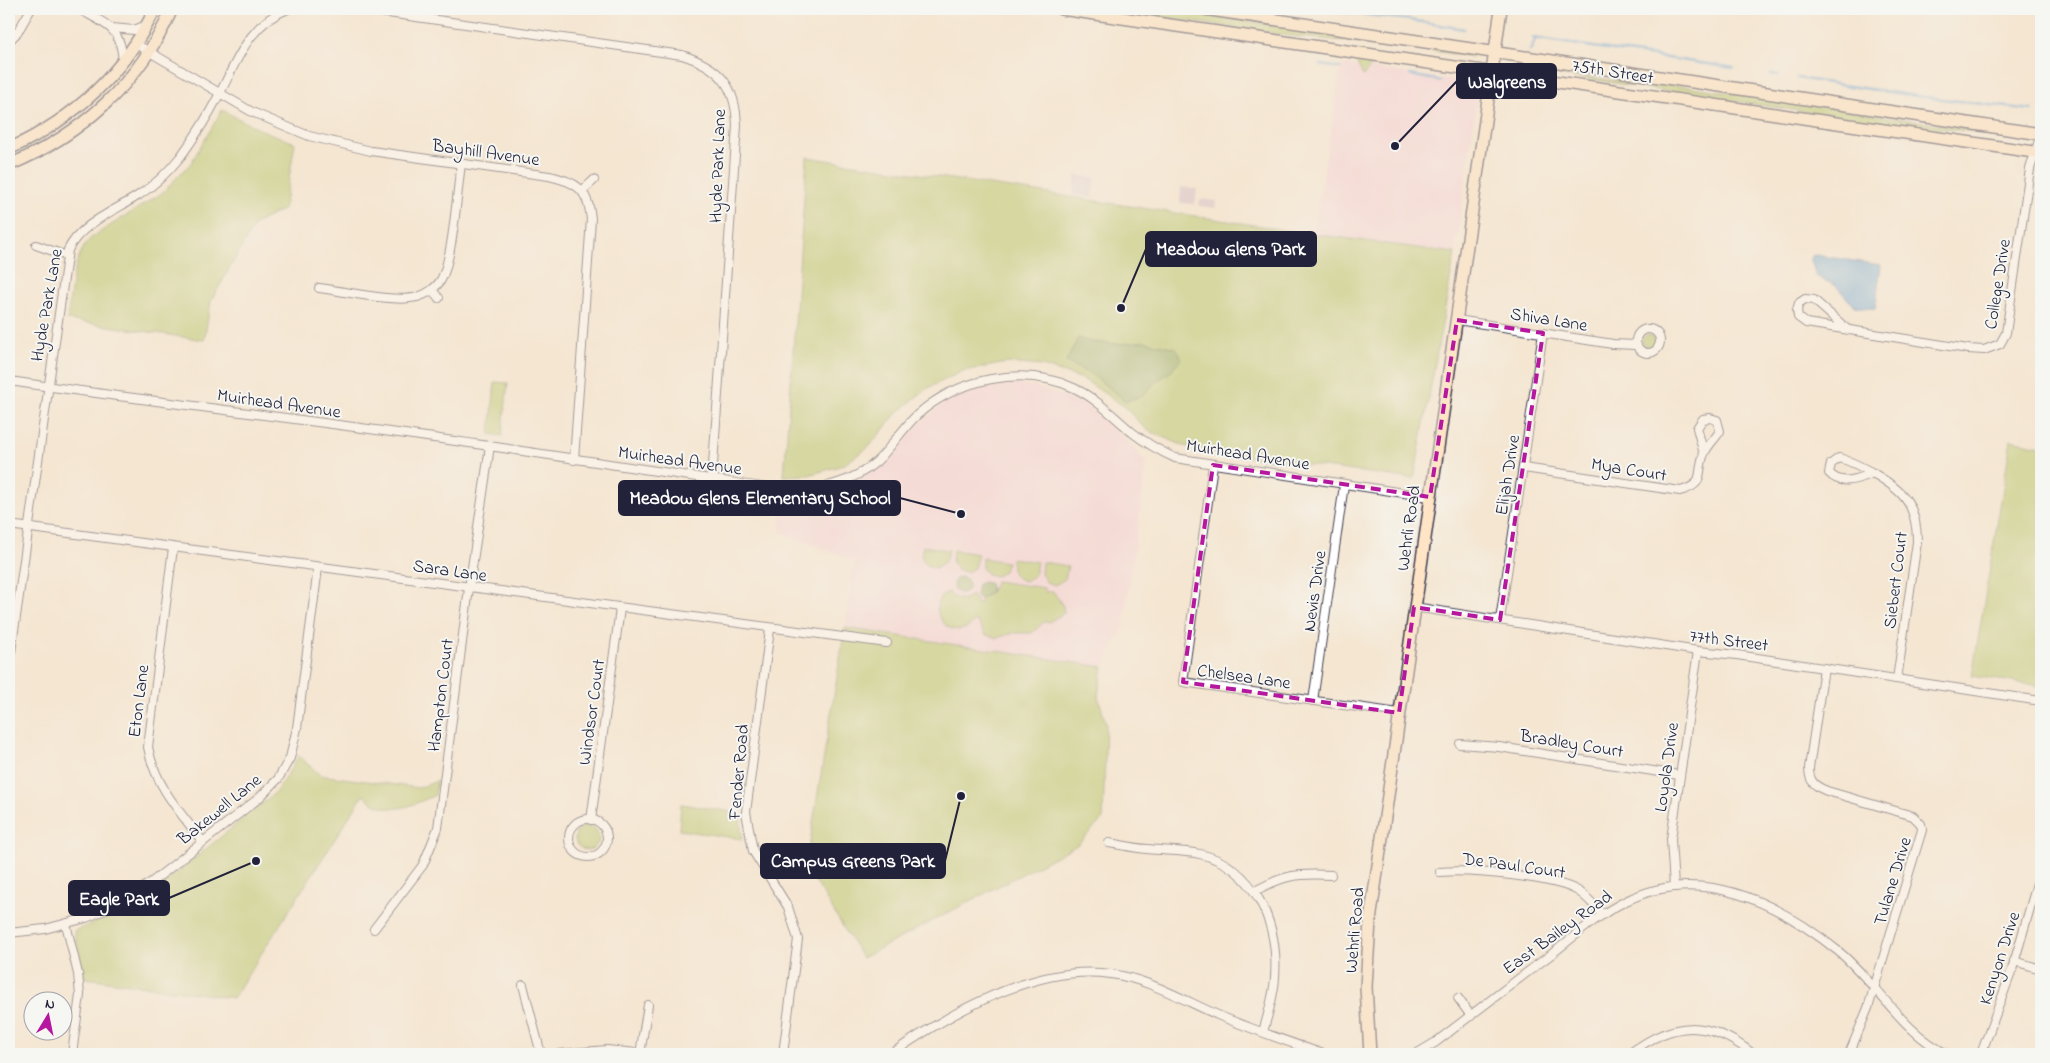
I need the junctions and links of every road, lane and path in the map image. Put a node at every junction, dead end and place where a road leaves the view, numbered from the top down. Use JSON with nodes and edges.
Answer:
{"nodes":[{"id":1,"x":31,"y":9,"type":"edge"},
{"id":2,"x":79,"y":9,"type":"edge"},
{"id":3,"x":155,"y":9,"type":"edge"},
{"id":4,"x":172,"y":9,"type":"edge"},
{"id":5,"x":288,"y":9,"type":"edge"},
{"id":6,"x":360,"y":9,"type":"edge"},
{"id":7,"x":1061,"y":9,"type":"edge"},
{"id":8,"x":1204,"y":9,"type":"edge"},
{"id":9,"x":1501,"y":9,"type":"edge"},
{"id":10,"x":147,"y":25,"type":"junction"},
{"id":11,"x":112,"y":28,"type":"junction"},
{"id":12,"x":9,"y":41,"type":"edge"},
{"id":13,"x":136,"y":44,"type":"junction"},
{"id":14,"x":149,"y":51,"type":"junction"},
{"id":15,"x":1494,"y":52,"type":"junction"},
{"id":16,"x":124,"y":62,"type":"junction"},
{"id":17,"x":1492,"y":71,"type":"junction"},
{"id":18,"x":219,"y":94,"type":"junction"},
{"id":19,"x":2041,"y":134,"type":"edge"},
{"id":20,"x":9,"y":149,"type":"edge"},
{"id":21,"x":2038,"y":152,"type":"edge"},
{"id":22,"x":461,"y":164,"type":"junction"},
{"id":23,"x":9,"y":165,"type":"edge"},
{"id":24,"x":594,"y":180,"type":"dead end"},
{"id":25,"x":582,"y":191,"type":"junction"},
{"id":26,"x":36,"y":245,"type":"dead end"},
{"id":27,"x":67,"y":256,"type":"junction"},
{"id":28,"x":319,"y":288,"type":"dead end"},
{"id":29,"x":432,"y":290,"type":"junction"},
{"id":30,"x":439,"y":298,"type":"dead end"},
{"id":31,"x":1456,"y":320,"type":"junction"},
{"id":32,"x":1848,"y":330,"type":"junction"},
{"id":33,"x":1544,"y":333,"type":"junction"},
{"id":34,"x":1636,"y":345,"type":"dead end"},
{"id":35,"x":9,"y":381,"type":"edge"},
{"id":36,"x":47,"y":387,"type":"junction"},
{"id":37,"x":490,"y":446,"type":"junction"},
{"id":38,"x":1704,"y":454,"type":"dead end"},
{"id":39,"x":574,"y":460,"type":"junction"},
{"id":40,"x":1213,"y":465,"type":"junction"},
{"id":41,"x":1524,"y":468,"type":"junction"},
{"id":42,"x":1874,"y":473,"type":"junction"},
{"id":43,"x":712,"y":479,"type":"junction"},
{"id":44,"x":1344,"y":485,"type":"junction"},
{"id":45,"x":1430,"y":497,"type":"junction"},
{"id":46,"x":9,"y":525,"type":"edge"},
{"id":47,"x":28,"y":528,"type":"junction"},
{"id":48,"x":173,"y":548,"type":"junction"},
{"id":49,"x":318,"y":568,"type":"junction"},
{"id":50,"x":469,"y":588,"type":"junction"},
{"id":51,"x":1414,"y":607,"type":"junction"},
{"id":52,"x":620,"y":609,"type":"junction"},
{"id":53,"x":1500,"y":620,"type":"junction"},
{"id":54,"x":770,"y":629,"type":"junction"},
{"id":55,"x":887,"y":643,"type":"dead end"},
{"id":56,"x":1698,"y":651,"type":"junction"},
{"id":57,"x":9,"y":666,"type":"edge"},
{"id":58,"x":1824,"y":668,"type":"junction"},
{"id":59,"x":1897,"y":679,"type":"junction"},
{"id":60,"x":1313,"y":701,"type":"junction"},
{"id":61,"x":2041,"y":701,"type":"edge"},
{"id":62,"x":1399,"y":713,"type":"junction"},
{"id":63,"x":1460,"y":744,"type":"dead end"},
{"id":64,"x":1680,"y":775,"type":"junction"},
{"id":65,"x":591,"y":820,"type":"junction"},
{"id":66,"x":203,"y":842,"type":"junction"},
{"id":67,"x":1109,"y":843,"type":"dead end"},
{"id":68,"x":2041,"y":870,"type":"edge"},
{"id":69,"x":1440,"y":872,"type":"dead end"},
{"id":70,"x":1331,"y":875,"type":"dead end"},
{"id":71,"x":1674,"y":886,"type":"junction"},
{"id":72,"x":1255,"y":891,"type":"junction"},
{"id":73,"x":1603,"y":915,"type":"junction"},
{"id":74,"x":66,"y":924,"type":"junction"},
{"id":75,"x":374,"y":929,"type":"dead end"},
{"id":76,"x":9,"y":933,"type":"edge"},
{"id":77,"x":2014,"y":962,"type":"junction"},
{"id":78,"x":2041,"y":969,"type":"edge"},
{"id":79,"x":523,"y":985,"type":"dead end"},
{"id":80,"x":1874,"y":987,"type":"junction"},
{"id":81,"x":1458,"y":998,"type":"dead end"},
{"id":82,"x":648,"y":1005,"type":"dead end"},
{"id":83,"x":1471,"y":1016,"type":"junction"},
{"id":84,"x":1263,"y":1032,"type":"junction"},
{"id":85,"x":72,"y":1054,"type":"edge"},
{"id":86,"x":541,"y":1054,"type":"edge"},
{"id":87,"x":559,"y":1054,"type":"edge"},
{"id":88,"x":642,"y":1054,"type":"edge"},
{"id":89,"x":783,"y":1054,"type":"edge"},
{"id":90,"x":891,"y":1054,"type":"edge"},
{"id":91,"x":1323,"y":1054,"type":"edge"},
{"id":92,"x":1370,"y":1054,"type":"edge"},
{"id":93,"x":1416,"y":1054,"type":"edge"},
{"id":94,"x":1629,"y":1054,"type":"edge"},
{"id":95,"x":1753,"y":1054,"type":"edge"},
{"id":96,"x":1849,"y":1054,"type":"edge"},
{"id":97,"x":1947,"y":1054,"type":"edge"},
{"id":98,"x":1981,"y":1054,"type":"edge"}],
"edges":[{"from":1,"to":12,"type":"street"},
{"from":2,"to":11,"type":"street"},
{"from":3,"to":10,"type":"main road"},
{"from":4,"to":14,"type":"main road"},
{"from":5,"to":18,"type":"street","name":"Hyde Park Lane"},
{"from":6,"to":43,"type":"street","name":"Hyde Park Lane"},
{"from":7,"to":17,"type":"main road","name":"75th Street"},
{"from":8,"to":15,"type":"main road","name":"75th Street"},
{"from":9,"to":15,"type":"main road","name":"Wehrli Road"},
{"from":10,"to":11,"type":"street"},
{"from":10,"to":13,"type":"main road"},
{"from":11,"to":16,"type":"street"},
{"from":13,"to":14,"type":"street","name":"Bayhill Avenue"},
{"from":13,"to":16,"type":"main road"},
{"from":14,"to":18,"type":"street","name":"Bayhill Avenue"},
{"from":14,"to":23,"type":"main road"},
{"from":15,"to":17,"type":"main road","name":"Wehrli Road"},
{"from":15,"to":19,"type":"main road","name":"75th Street"},
{"from":16,"to":20,"type":"main road"},
{"from":17,"to":21,"type":"main road","name":"75th Street"},
{"from":17,"to":31,"type":"main road","name":"Wehrli Road"},
{"from":18,"to":22,"type":"street","name":"Bayhill Avenue"},
{"from":18,"to":27,"type":"street","name":"Hyde Park Lane"},
{"from":19,"to":21,"type":"street","name":"College Drive"},
{"from":21,"to":32,"type":"street","name":"College Drive"},
{"from":22,"to":25,"type":"street","name":"Bayhill Avenue"},
{"from":22,"to":29,"type":"street"},
{"from":24,"to":25,"type":"street"},
{"from":25,"to":39,"type":"street"},
{"from":26,"to":27,"type":"street"},
{"from":27,"to":36,"type":"street","name":"Hyde Park Lane"},
{"from":28,"to":29,"type":"street"},
{"from":29,"to":30,"type":"street"},
{"from":31,"to":33,"type":"street","name":"Shiva Lane"},
{"from":31,"to":45,"type":"main road","name":"Wehrli Road"},
{"from":32,"to":32,"type":"street","name":"College Drive"},
{"from":33,"to":34,"type":"street","name":"Shiva Lane"},
{"from":33,"to":41,"type":"street","name":"Elijah Drive"},
{"from":35,"to":36,"type":"street","name":"Muirhead Avenue"},
{"from":36,"to":37,"type":"street","name":"Muirhead Avenue"},
{"from":36,"to":47,"type":"street","name":"Hyde Park Lane"},
{"from":37,"to":39,"type":"street","name":"Muirhead Avenue"},
{"from":37,"to":50,"type":"street","name":"Hampton Court"},
{"from":38,"to":41,"type":"street","name":"Mya Court"},
{"from":39,"to":43,"type":"street","name":"Muirhead Avenue"},
{"from":40,"to":43,"type":"street","name":"Muirhead Avenue"},
{"from":40,"to":44,"type":"street","name":"Muirhead Avenue"},
{"from":40,"to":60,"type":"street","name":"Chelsea Lane"},
{"from":41,"to":53,"type":"street","name":"Elijah Drive"},
{"from":42,"to":42,"type":"street","name":"Siebert Court"},
{"from":42,"to":59,"type":"street","name":"Siebert Court"},
{"from":44,"to":45,"type":"street","name":"Muirhead Avenue"},
{"from":44,"to":60,"type":"street","name":"Nevis Drive"},
{"from":45,"to":51,"type":"main road","name":"Wehrli Road"},
{"from":46,"to":47,"type":"street","name":"Sara Lane"},
{"from":47,"to":48,"type":"street","name":"Sara Lane"},
{"from":47,"to":57,"type":"street","name":"Hyde Park Lane"},
{"from":48,"to":49,"type":"street","name":"Sara Lane"},
{"from":48,"to":66,"type":"street","name":"Eton Lane"},
{"from":49,"to":50,"type":"street","name":"Sara Lane"},
{"from":49,"to":66,"type":"street","name":"Bakewell Lane"},
{"from":50,"to":52,"type":"street","name":"Sara Lane"},
{"from":50,"to":75,"type":"street","name":"Hampton Court"},
{"from":51,"to":53,"type":"street","name":"77th Street"},
{"from":51,"to":62,"type":"main road","name":"Wehrli Road"},
{"from":52,"to":54,"type":"street","name":"Sara Lane"},
{"from":52,"to":65,"type":"street","name":"Windsor Court"},
{"from":53,"to":56,"type":"street","name":"77th Street"},
{"from":54,"to":55,"type":"street","name":"Sara Lane"},
{"from":54,"to":89,"type":"street","name":"Fender Road"},
{"from":56,"to":58,"type":"street","name":"77th Street"},
{"from":56,"to":64,"type":"street","name":"Loyola Drive"},
{"from":58,"to":59,"type":"street","name":"77th Street"},
{"from":58,"to":80,"type":"street","name":"Tulane Drive"},
{"from":59,"to":61,"type":"street","name":"77th Street"},
{"from":60,"to":62,"type":"street","name":"Chelsea Lane"},
{"from":62,"to":92,"type":"main road","name":"Wehrli Road"},
{"from":63,"to":64,"type":"street","name":"Bradley Court"},
{"from":64,"to":71,"type":"street","name":"Loyola Drive"},
{"from":65,"to":65,"type":"street"},
{"from":66,"to":74,"type":"street","name":"Bakewell Lane"},
{"from":67,"to":72,"type":"street"},
{"from":68,"to":77,"type":"street","name":"Kenyon Drive"},
{"from":69,"to":73,"type":"street","name":"De Paul Court"},
{"from":70,"to":72,"type":"street"},
{"from":71,"to":73,"type":"street","name":"East Bailey Road"},
{"from":71,"to":80,"type":"street","name":"East Bailey Road"},
{"from":72,"to":84,"type":"street"},
{"from":73,"to":83,"type":"street","name":"East Bailey Road"},
{"from":74,"to":76,"type":"street","name":"Bakewell Lane"},
{"from":74,"to":85,"type":"street"},
{"from":77,"to":78,"type":"street"},
{"from":77,"to":98,"type":"street","name":"Kenyon Drive"},
{"from":79,"to":86,"type":"street"},
{"from":80,"to":96,"type":"street","name":"Tulane Drive"},
{"from":80,"to":97,"type":"street","name":"East Bailey Road"},
{"from":81,"to":83,"type":"street"},
{"from":82,"to":88,"type":"street"},
{"from":83,"to":93,"type":"street","name":"East Bailey Road"},
{"from":84,"to":90,"type":"street"},
{"from":84,"to":91,"type":"street"},
{"from":87,"to":88,"type":"street"},
{"from":94,"to":95,"type":"street"}]}
